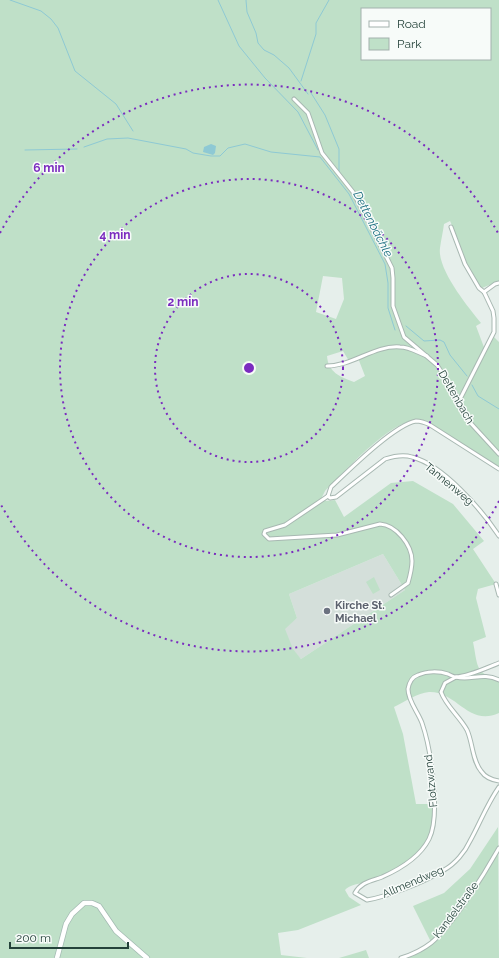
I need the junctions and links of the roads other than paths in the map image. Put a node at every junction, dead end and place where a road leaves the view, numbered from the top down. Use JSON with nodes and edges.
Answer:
{"nodes":[{"id":1,"x":294,"y":99,"type":"dead end"},
{"id":2,"x":451,"y":227,"type":"dead end"},
{"id":3,"x":499,"y":283,"type":"edge"},
{"id":4,"x":484,"y":292,"type":"junction"},
{"id":5,"x":430,"y":358,"type":"junction"},
{"id":6,"x":327,"y":366,"type":"dead end"},
{"id":7,"x":458,"y":403,"type":"junction"},
{"id":8,"x":499,"y":454,"type":"edge"},
{"id":9,"x":499,"y":469,"type":"edge"},
{"id":10,"x":328,"y":496,"type":"junction"},
{"id":11,"x":499,"y":536,"type":"edge"},
{"id":12,"x":496,"y":584,"type":"dead end"},
{"id":13,"x":391,"y":595,"type":"dead end"},
{"id":14,"x":499,"y":595,"type":"edge"},
{"id":15,"x":499,"y":662,"type":"edge"},
{"id":16,"x":456,"y":677,"type":"junction"},
{"id":17,"x":499,"y":680,"type":"edge"},
{"id":18,"x":499,"y":781,"type":"edge"},
{"id":19,"x":499,"y":787,"type":"edge"},
{"id":20,"x":499,"y":848,"type":"edge"},
{"id":21,"x":355,"y":893,"type":"joint"},
{"id":22,"x":57,"y":958,"type":"edge"},
{"id":23,"x":148,"y":958,"type":"edge"},
{"id":24,"x":401,"y":958,"type":"edge"}],
"edges":[{"from":1,"to":5,"type":"street","name":"Dettenbach"},
{"from":2,"to":4,"type":"street"},
{"from":3,"to":4,"type":"street"},
{"from":4,"to":7,"type":"street"},
{"from":5,"to":6,"type":"street","name":"Dettenbach"},
{"from":5,"to":7,"type":"street","name":"Dettenbach"},
{"from":7,"to":8,"type":"street","name":"Dettenbach"},
{"from":9,"to":10,"type":"street"},
{"from":10,"to":11,"type":"street","name":"Tannenweg"},
{"from":10,"to":13,"type":"street"},
{"from":12,"to":14,"type":"street"},
{"from":15,"to":16,"type":"street"},
{"from":16,"to":17,"type":"street"},
{"from":16,"to":18,"type":"street"},
{"from":16,"to":21,"type":"street","name":"Flotzwand"},
{"from":19,"to":21,"type":"street","name":"Allmendweg"},
{"from":20,"to":24,"type":"street","name":"Kandelstraße"},
{"from":22,"to":23,"type":"street"}]}
